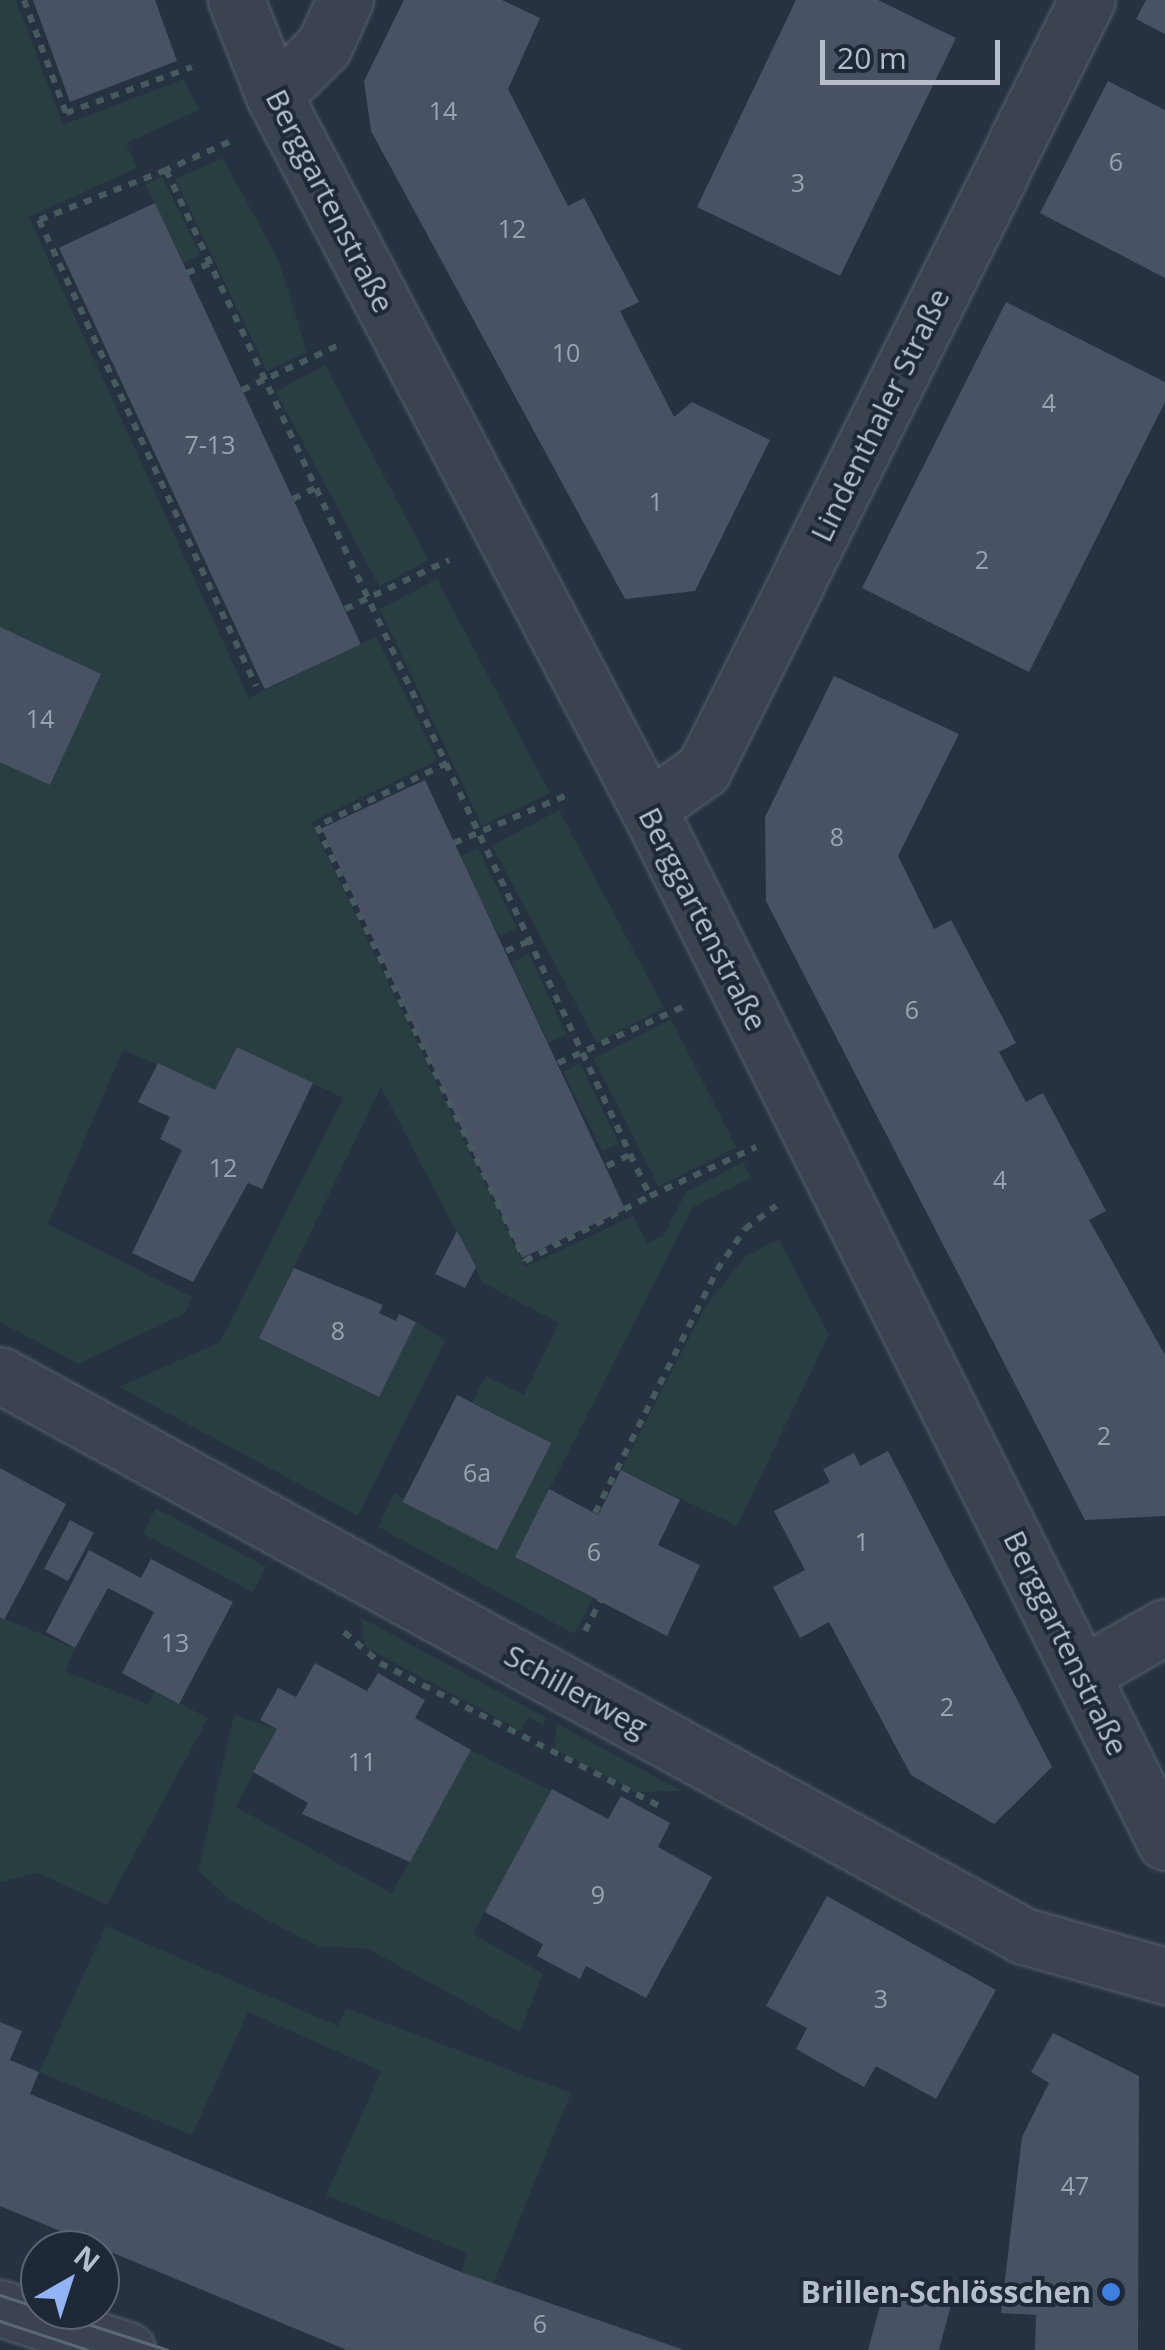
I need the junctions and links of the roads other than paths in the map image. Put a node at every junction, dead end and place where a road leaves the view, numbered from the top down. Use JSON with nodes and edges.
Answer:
{"nodes":[{"id":1,"x":236,"y":0,"type":"edge"},
{"id":2,"x":345,"y":0,"type":"edge"},
{"id":3,"x":1087,"y":0,"type":"edge"},
{"id":4,"x":274,"y":96,"type":"junction"},
{"id":5,"x":648,"y":808,"type":"junction"},
{"id":6,"x":0,"y":1375,"type":"edge"},
{"id":7,"x":1165,"y":1627,"type":"edge"},
{"id":8,"x":1082,"y":1674,"type":"junction"},
{"id":9,"x":1165,"y":1842,"type":"edge"},
{"id":10,"x":1165,"y":1976,"type":"edge"},
{"id":11,"x":0,"y":2308,"type":"edge"},
{"id":12,"x":127,"y":2350,"type":"edge"}],
"edges":[{"from":1,"to":4,"type":"street","name":"Berggartenstraße"},
{"from":2,"to":4,"type":"street"},
{"from":3,"to":5,"type":"street","name":"Lindenthaler Straße"},
{"from":4,"to":5,"type":"street","name":"Berggartenstraße"},
{"from":5,"to":8,"type":"street","name":"Berggartenstraße"},
{"from":6,"to":10,"type":"street","name":"Schillerweg"},
{"from":7,"to":8,"type":"street"},
{"from":8,"to":9,"type":"street","name":"Berggartenstraße"},
{"from":11,"to":12,"type":"street"}]}
